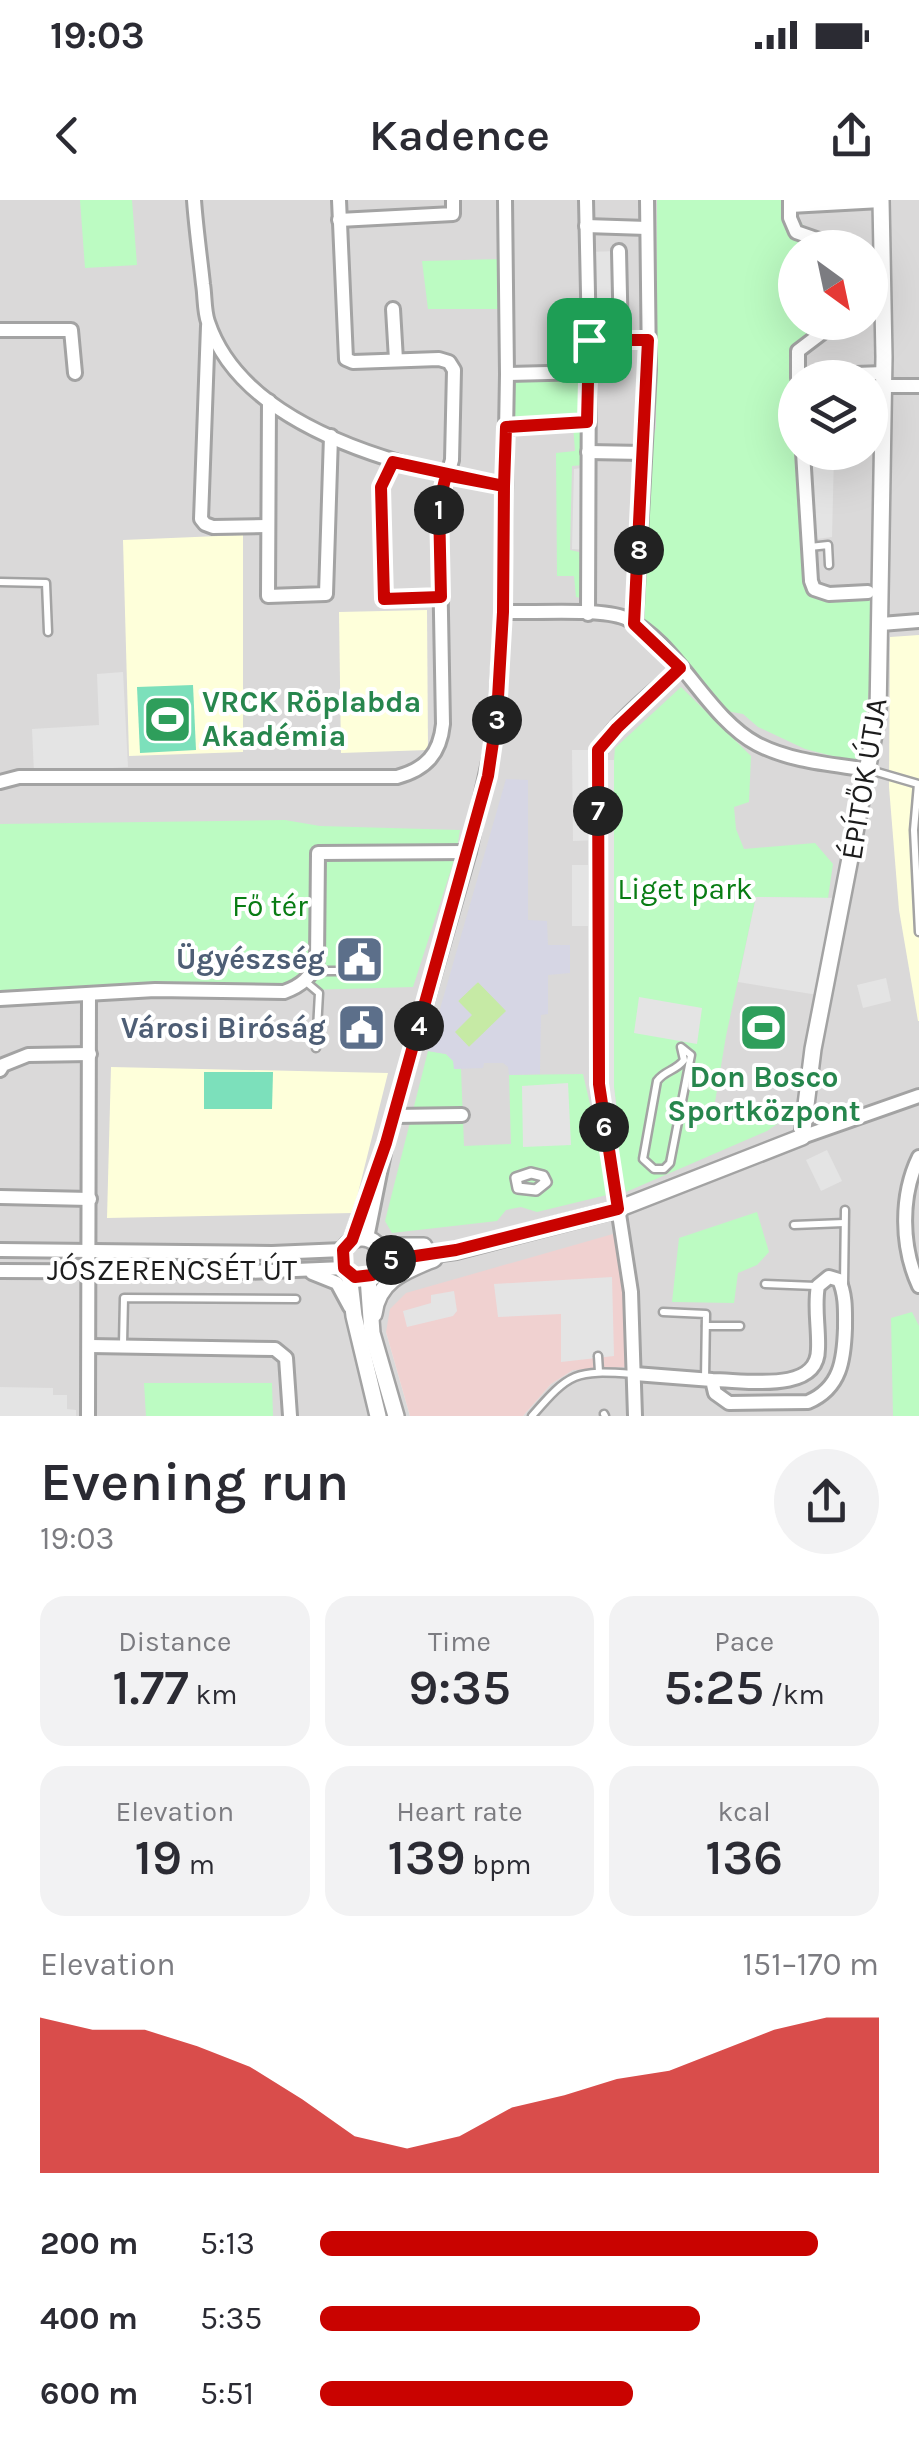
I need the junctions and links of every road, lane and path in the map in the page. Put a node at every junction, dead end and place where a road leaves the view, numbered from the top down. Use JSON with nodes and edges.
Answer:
{"nodes":[{"id":1,"x":194,"y":200,"type":"edge"},
{"id":2,"x":339,"y":200,"type":"edge"},
{"id":3,"x":453,"y":200,"type":"edge"},
{"id":4,"x":505,"y":200,"type":"edge"},
{"id":5,"x":586,"y":200,"type":"edge"},
{"id":6,"x":647,"y":200,"type":"edge"},
{"id":7,"x":881,"y":200,"type":"edge"},
{"id":8,"x":790,"y":203,"type":"edge"},
{"id":9,"x":340,"y":220,"type":"junction"},
{"id":10,"x":586,"y":226,"type":"junction"},
{"id":11,"x":647,"y":228,"type":"junction"},
{"id":12,"x":795,"y":230,"type":"edge"},
{"id":13,"x":619,"y":250,"type":"dead end"},
{"id":14,"x":393,"y":309,"type":"dead end"},
{"id":15,"x":208,"y":323,"type":"junction"},
{"id":16,"x":0,"y":330,"type":"edge"},
{"id":17,"x":589,"y":340,"type":"junction"},
{"id":18,"x":621,"y":340,"type":"junction"},
{"id":19,"x":648,"y":340,"type":"junction"},
{"id":20,"x":812,"y":340,"type":"edge"},
{"id":21,"x":396,"y":360,"type":"junction"},
{"id":22,"x":800,"y":360,"type":"edge"},
{"id":23,"x":884,"y":360,"type":"edge"},
{"id":24,"x":588,"y":372,"type":"junction"},
{"id":25,"x":75,"y":373,"type":"dead end"},
{"id":26,"x":507,"y":374,"type":"junction"},
{"id":27,"x":888,"y":381,"type":"edge"},
{"id":28,"x":919,"y":386,"type":"edge"},
{"id":29,"x":269,"y":401,"type":"junction"},
{"id":30,"x":587,"y":422,"type":"junction"},
{"id":31,"x":506,"y":427,"type":"junction"},
{"id":32,"x":330,"y":436,"type":"junction"},
{"id":33,"x":588,"y":452,"type":"junction"},
{"id":34,"x":644,"y":453,"type":"junction"},
{"id":35,"x":393,"y":462,"type":"junction"},
{"id":36,"x":804,"y":470,"type":"edge"},
{"id":37,"x":878,"y":470,"type":"edge"},
{"id":38,"x":446,"y":475,"type":"junction"},
{"id":39,"x":504,"y":486,"type":"junction"},
{"id":40,"x":267,"y":526,"type":"junction"},
{"id":41,"x":809,"y":548,"type":"junction"},
{"id":42,"x":829,"y":565,"type":"dead end"},
{"id":43,"x":0,"y":582,"type":"edge"},
{"id":44,"x":868,"y":592,"type":"dead end"},
{"id":45,"x":441,"y":597,"type":"junction"},
{"id":46,"x":503,"y":612,"type":"junction"},
{"id":47,"x":588,"y":614,"type":"junction"},
{"id":48,"x":919,"y":622,"type":"edge"},
{"id":49,"x":634,"y":624,"type":"junction"},
{"id":50,"x":882,"y":624,"type":"junction"},
{"id":51,"x":48,"y":632,"type":"dead end"},
{"id":52,"x":680,"y":668,"type":"junction"},
{"id":53,"x":868,"y":770,"type":"junction"},
{"id":54,"x":0,"y":782,"type":"edge"},
{"id":55,"x":918,"y":784,"type":"edge"},
{"id":56,"x":469,"y":852,"type":"junction"},
{"id":57,"x":918,"y":912,"type":"edge"},
{"id":58,"x":919,"y":932,"type":"edge"},
{"id":59,"x":356,"y":971,"type":"dead end"},
{"id":60,"x":310,"y":976,"type":"junction"},
{"id":61,"x":89,"y":994,"type":"junction"},
{"id":62,"x":0,"y":999,"type":"edge"},
{"id":63,"x":316,"y":1048,"type":"dead end"},
{"id":64,"x":681,"y":1048,"type":"joint"},
{"id":65,"x":90,"y":1054,"type":"junction"},
{"id":66,"x":0,"y":1070,"type":"edge"},
{"id":67,"x":919,"y":1096,"type":"edge"},
{"id":68,"x":462,"y":1115,"type":"dead end"},
{"id":69,"x":394,"y":1116,"type":"junction"},
{"id":70,"x":802,"y":1137,"type":"junction"},
{"id":71,"x":919,"y":1157,"type":"edge"},
{"id":72,"x":0,"y":1197,"type":"edge"},
{"id":73,"x":90,"y":1200,"type":"junction"},
{"id":74,"x":618,"y":1209,"type":"junction"},
{"id":75,"x":845,"y":1210,"type":"dead end"},
{"id":76,"x":844,"y":1223,"type":"junction"},
{"id":77,"x":794,"y":1225,"type":"dead end"},
{"id":78,"x":498,"y":1238,"type":"junction"},
{"id":79,"x":364,"y":1247,"type":"junction"},
{"id":80,"x":0,"y":1250,"type":"edge"},
{"id":81,"x":456,"y":1250,"type":"junction"},
{"id":82,"x":90,"y":1252,"type":"junction"},
{"id":83,"x":0,"y":1270,"type":"edge"},
{"id":84,"x":294,"y":1270,"type":"junction"},
{"id":85,"x":346,"y":1270,"type":"junction"},
{"id":86,"x":91,"y":1272,"type":"junction"},
{"id":87,"x":368,"y":1277,"type":"junction"},
{"id":88,"x":766,"y":1284,"type":"dead end"},
{"id":89,"x":818,"y":1286,"type":"junction"},
{"id":90,"x":919,"y":1286,"type":"edge"},
{"id":91,"x":844,"y":1291,"type":"junction"},
{"id":92,"x":296,"y":1299,"type":"dead end"},
{"id":93,"x":663,"y":1312,"type":"dead end"},
{"id":94,"x":354,"y":1316,"type":"junction"},
{"id":95,"x":706,"y":1326,"type":"junction"},
{"id":96,"x":740,"y":1326,"type":"dead end"},
{"id":97,"x":372,"y":1333,"type":"junction"},
{"id":98,"x":124,"y":1345,"type":"junction"},
{"id":99,"x":90,"y":1346,"type":"junction"},
{"id":100,"x":598,"y":1356,"type":"dead end"},
{"id":101,"x":599,"y":1372,"type":"junction"},
{"id":102,"x":635,"y":1374,"type":"junction"},
{"id":103,"x":709,"y":1380,"type":"junction"},
{"id":104,"x":88,"y":1416,"type":"edge"},
{"id":105,"x":290,"y":1416,"type":"edge"},
{"id":106,"x":378,"y":1416,"type":"edge"},
{"id":107,"x":396,"y":1416,"type":"edge"},
{"id":108,"x":532,"y":1416,"type":"edge"},
{"id":109,"x":635,"y":1416,"type":"edge"}],
"edges":[{"from":1,"to":15,"type":"street"},
{"from":2,"to":9,"type":"street"},
{"from":3,"to":9,"type":"street"},
{"from":4,"to":26,"type":"street"},
{"from":5,"to":10,"type":"street"},
{"from":6,"to":11,"type":"street"},
{"from":7,"to":8,"type":"street","name":"ÉPÍTŐK ÚTJA"},
{"from":7,"to":23,"type":"street","name":"ÉPÍTŐK ÚTJA"},
{"from":8,"to":12,"type":"street"},
{"from":9,"to":21,"type":"street"},
{"from":10,"to":11,"type":"street"},
{"from":10,"to":17,"type":"street"},
{"from":11,"to":19,"type":"street"},
{"from":13,"to":18,"type":"street"},
{"from":14,"to":21,"type":"street"},
{"from":15,"to":29,"type":"street"},
{"from":15,"to":40,"type":"street"},
{"from":16,"to":25,"type":"street"},
{"from":17,"to":18,"type":"street"},
{"from":17,"to":24,"type":"street"},
{"from":18,"to":19,"type":"street"},
{"from":19,"to":34,"type":"street"},
{"from":20,"to":22,"type":"street"},
{"from":21,"to":38,"type":"street"},
{"from":24,"to":26,"type":"street"},
{"from":24,"to":30,"type":"street"},
{"from":26,"to":31,"type":"street"},
{"from":27,"to":28,"type":"street"},
{"from":29,"to":32,"type":"street"},
{"from":29,"to":40,"type":"street"},
{"from":30,"to":31,"type":"street"},
{"from":30,"to":33,"type":"street"},
{"from":31,"to":39,"type":"street"},
{"from":32,"to":35,"type":"street"},
{"from":32,"to":40,"type":"street"},
{"from":33,"to":34,"type":"street"},
{"from":33,"to":47,"type":"street"},
{"from":34,"to":49,"type":"street"},
{"from":35,"to":38,"type":"street"},
{"from":35,"to":45,"type":"street"},
{"from":36,"to":41,"type":"street"},
{"from":37,"to":50,"type":"street","name":"ÉPÍTŐK ÚTJA"},
{"from":38,"to":39,"type":"street"},
{"from":38,"to":45,"type":"street"},
{"from":39,"to":46,"type":"street"},
{"from":41,"to":42,"type":"lane"},
{"from":41,"to":44,"type":"street"},
{"from":43,"to":51,"type":"lane"},
{"from":45,"to":54,"type":"street"},
{"from":46,"to":47,"type":"street"},
{"from":46,"to":56,"type":"street"},
{"from":47,"to":49,"type":"street"},
{"from":48,"to":50,"type":"street"},
{"from":49,"to":52,"type":"street"},
{"from":50,"to":53,"type":"street","name":"ÉPÍTŐK ÚTJA"},
{"from":52,"to":53,"type":"street"},
{"from":52,"to":74,"type":"street"},
{"from":53,"to":55,"type":"lane"},
{"from":53,"to":70,"type":"street","name":"ÉPÍTŐK ÚTJA"},
{"from":55,"to":57,"type":"lane"},
{"from":56,"to":60,"type":"street"},
{"from":56,"to":69,"type":"street"},
{"from":57,"to":58,"type":"lane"},
{"from":59,"to":60,"type":"lane"},
{"from":60,"to":61,"type":"street"},
{"from":60,"to":63,"type":"lane"},
{"from":61,"to":62,"type":"street"},
{"from":61,"to":65,"type":"street"},
{"from":64,"to":64,"type":"lane"},
{"from":65,"to":66,"type":"street"},
{"from":65,"to":73,"type":"street"},
{"from":67,"to":70,"type":"street"},
{"from":68,"to":69,"type":"street"},
{"from":69,"to":79,"type":"street"},
{"from":70,"to":74,"type":"street","name":"JÓSZERENCSÉT ÚT"},
{"from":71,"to":90,"type":"street"},
{"from":72,"to":73,"type":"street"},
{"from":73,"to":82,"type":"street"},
{"from":74,"to":78,"type":"street","name":"JÓSZERENCSÉT ÚT"},
{"from":74,"to":102,"type":"street"},
{"from":75,"to":76,"type":"lane"},
{"from":76,"to":77,"type":"lane"},
{"from":76,"to":91,"type":"lane"},
{"from":78,"to":79,"type":"street","name":"JÓSZERENCSÉT ÚT"},
{"from":78,"to":81,"type":"street","name":"JÓSZERENCSÉT ÚT"},
{"from":79,"to":81,"type":"street","name":"JÓSZERENCSÉT ÚT"},
{"from":79,"to":82,"type":"street","name":"JÓSZERENCSÉT ÚT"},
{"from":79,"to":85,"type":"street"},
{"from":79,"to":87,"type":"street"},
{"from":80,"to":82,"type":"street","name":"JÓSZERENCSÉT ÚT"},
{"from":81,"to":97,"type":"street"},
{"from":82,"to":86,"type":"street"},
{"from":83,"to":86,"type":"street","name":"JÓSZERENCSÉT ÚT"},
{"from":84,"to":85,"type":"street","name":"JÓSZERENCSÉT ÚT"},
{"from":84,"to":86,"type":"street","name":"JÓSZERENCSÉT ÚT"},
{"from":84,"to":94,"type":"street"},
{"from":85,"to":87,"type":"street"},
{"from":85,"to":94,"type":"street"},
{"from":86,"to":99,"type":"street"},
{"from":87,"to":97,"type":"street"},
{"from":88,"to":89,"type":"lane"},
{"from":89,"to":91,"type":"street"},
{"from":89,"to":103,"type":"street"},
{"from":91,"to":103,"type":"street"},
{"from":92,"to":98,"type":"lane"},
{"from":93,"to":95,"type":"lane"},
{"from":94,"to":106,"type":"street"},
{"from":95,"to":96,"type":"lane"},
{"from":95,"to":103,"type":"lane"},
{"from":97,"to":107,"type":"street"},
{"from":98,"to":99,"type":"street"},
{"from":98,"to":105,"type":"street"},
{"from":99,"to":104,"type":"street"},
{"from":100,"to":101,"type":"lane"},
{"from":101,"to":102,"type":"lane"},
{"from":101,"to":108,"type":"lane"},
{"from":102,"to":103,"type":"street"},
{"from":102,"to":109,"type":"street"}]}
